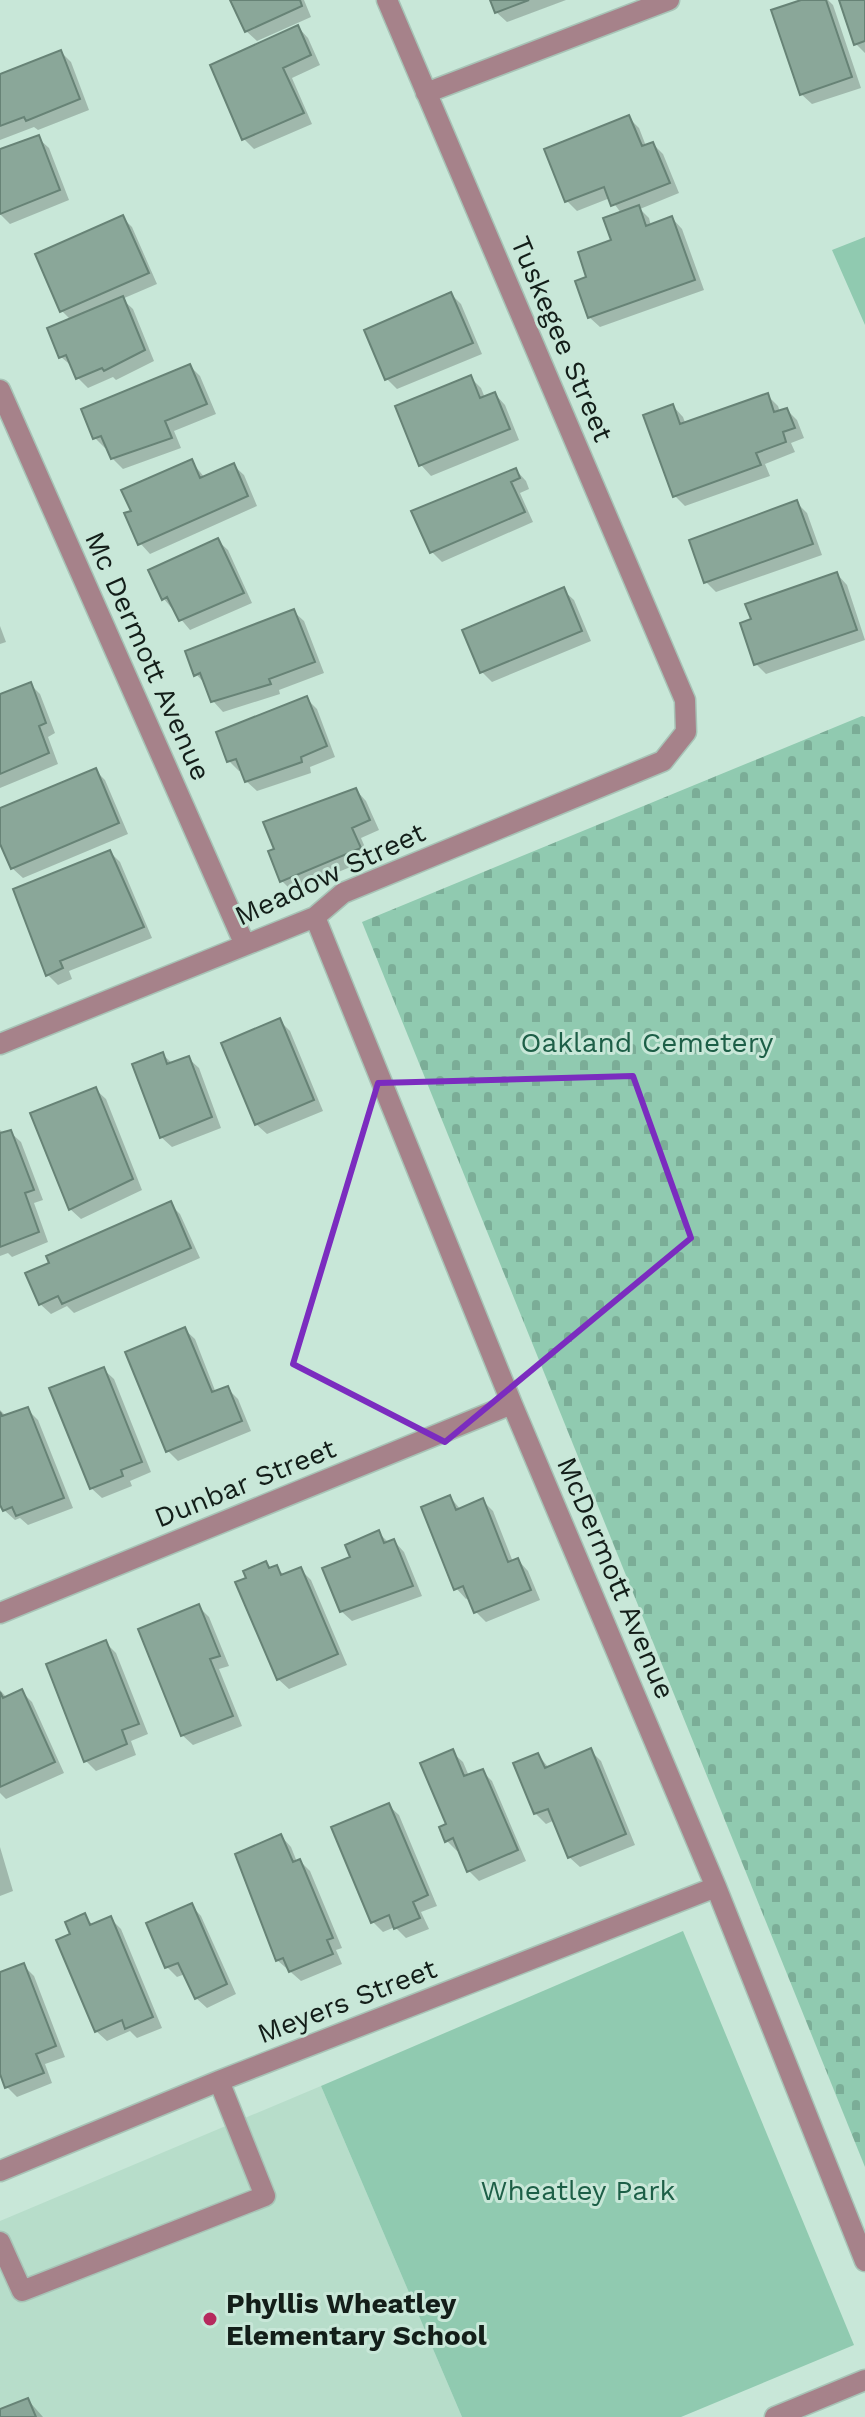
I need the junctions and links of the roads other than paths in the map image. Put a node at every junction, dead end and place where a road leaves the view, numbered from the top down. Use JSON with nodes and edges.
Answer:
{"nodes":[{"id":1,"x":387,"y":0,"type":"edge"},
{"id":2,"x":669,"y":0,"type":"edge"},
{"id":3,"x":426,"y":93,"type":"junction"},
{"id":4,"x":0,"y":390,"type":"edge"},
{"id":5,"x":685,"y":700,"type":"joint"},
{"id":6,"x":315,"y":917,"type":"junction"},
{"id":7,"x":245,"y":945,"type":"junction"},
{"id":8,"x":0,"y":1044,"type":"edge"},
{"id":9,"x":512,"y":1404,"type":"junction"},
{"id":10,"x":0,"y":1613,"type":"edge"},
{"id":11,"x":716,"y":1887,"type":"junction"},
{"id":12,"x":219,"y":2081,"type":"junction"},
{"id":13,"x":0,"y":2171,"type":"edge"},
{"id":14,"x":0,"y":2242,"type":"edge"},
{"id":15,"x":865,"y":2261,"type":"edge"},
{"id":16,"x":865,"y":2380,"type":"edge"},
{"id":17,"x":775,"y":2417,"type":"edge"}],
"edges":[{"from":1,"to":3,"type":"street","name":"Tuskegee Street"},
{"from":2,"to":3,"type":"street"},
{"from":3,"to":5,"type":"street","name":"Tuskegee Street"},
{"from":4,"to":7,"type":"street","name":"Mc Dermott Avenue"},
{"from":5,"to":6,"type":"street","name":"Meadow Street"},
{"from":6,"to":7,"type":"street","name":"Meadow Street"},
{"from":6,"to":9,"type":"street","name":"McDermott Avenue"},
{"from":7,"to":8,"type":"street","name":"Meadow Street"},
{"from":9,"to":10,"type":"street","name":"Dunbar Street"},
{"from":9,"to":11,"type":"street","name":"McDermott Avenue"},
{"from":11,"to":12,"type":"street","name":"Meyers Street"},
{"from":11,"to":15,"type":"street","name":"McDermott Avenue"},
{"from":12,"to":13,"type":"street","name":"Meyers Street"},
{"from":12,"to":14,"type":"street"},
{"from":16,"to":17,"type":"street"}]}
